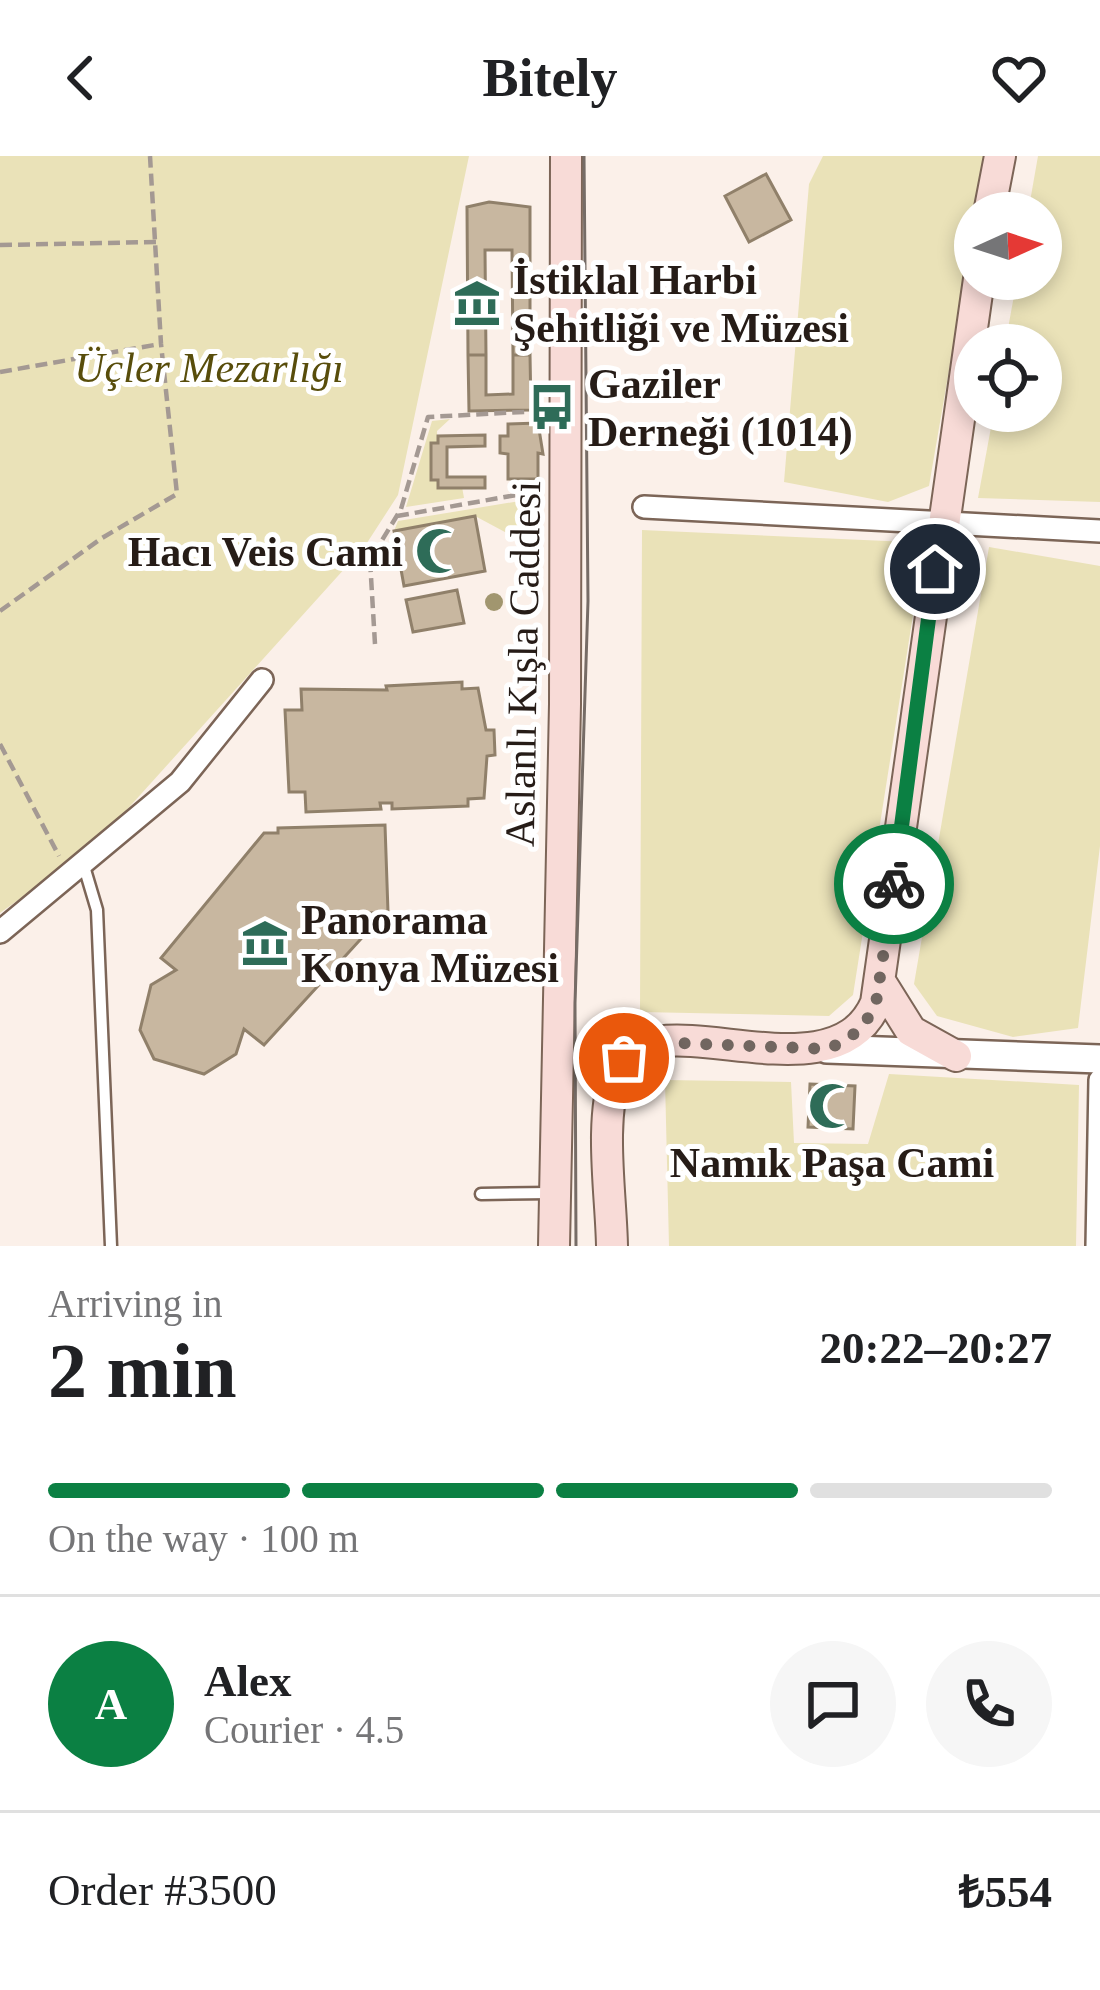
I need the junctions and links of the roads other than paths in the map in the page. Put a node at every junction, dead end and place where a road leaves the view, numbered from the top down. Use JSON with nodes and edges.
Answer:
{"nodes":[{"id":1,"x":566,"y":156,"type":"edge"},
{"id":2,"x":1000,"y":156,"type":"edge"},
{"id":3,"x":993,"y":192,"type":"edge"},
{"id":4,"x":976,"y":300,"type":"edge"},
{"id":5,"x":644,"y":507,"type":"dead end"},
{"id":6,"x":941,"y":523,"type":"junction"},
{"id":7,"x":1100,"y":531,"type":"edge"},
{"id":8,"x":262,"y":680,"type":"dead end"},
{"id":9,"x":76,"y":869,"type":"junction"},
{"id":10,"x":0,"y":932,"type":"edge"},
{"id":11,"x":880,"y":983,"type":"junction"},
{"id":12,"x":827,"y":1049,"type":"junction"},
{"id":13,"x":956,"y":1056,"type":"junction"},
{"id":14,"x":1100,"y":1059,"type":"edge"},
{"id":15,"x":1100,"y":1080,"type":"edge"},
{"id":16,"x":554,"y":1192,"type":"junction"},
{"id":17,"x":481,"y":1194,"type":"dead end"},
{"id":18,"x":111,"y":1246,"type":"edge"},
{"id":19,"x":554,"y":1246,"type":"edge"},
{"id":20,"x":612,"y":1246,"type":"edge"},
{"id":21,"x":1097,"y":1246,"type":"edge"}],
"edges":[{"from":1,"to":16,"type":"main road","name":"Aslanlı Kışla Caddesi"},
{"from":2,"to":3,"type":"main road"},
{"from":4,"to":6,"type":"main road"},
{"from":5,"to":6,"type":"street"},
{"from":6,"to":7,"type":"street"},
{"from":6,"to":11,"type":"main road"},
{"from":8,"to":9,"type":"street"},
{"from":9,"to":10,"type":"street"},
{"from":9,"to":18,"type":"lane"},
{"from":11,"to":12,"type":"main road"},
{"from":11,"to":13,"type":"main road"},
{"from":12,"to":13,"type":"street"},
{"from":12,"to":20,"type":"main road"},
{"from":13,"to":14,"type":"street"},
{"from":15,"to":21,"type":"street"},
{"from":16,"to":17,"type":"lane"},
{"from":16,"to":19,"type":"main road","name":"Aslanlı Kışla Caddesi"}]}
